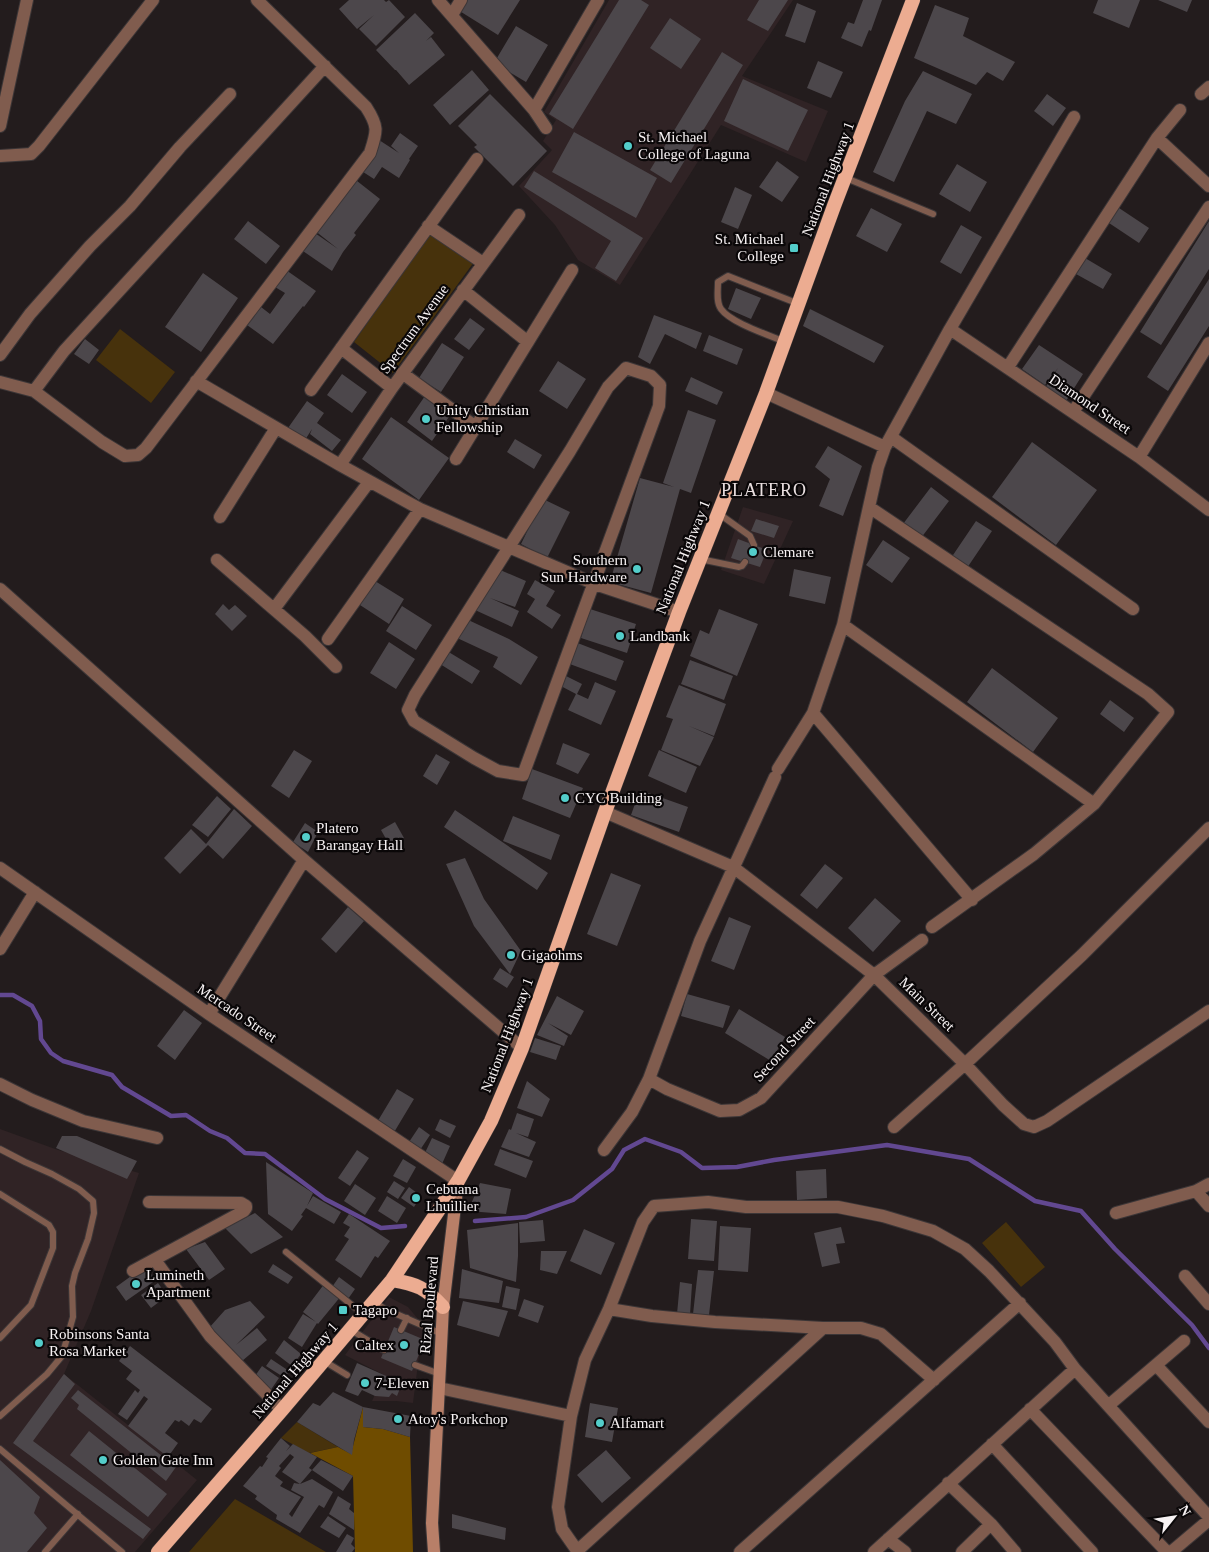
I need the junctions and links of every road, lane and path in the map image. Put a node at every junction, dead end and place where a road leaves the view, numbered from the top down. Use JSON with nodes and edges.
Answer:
{"nodes":[{"id":1,"x":27,"y":0,"type":"edge"},
{"id":2,"x":153,"y":0,"type":"edge"},
{"id":3,"x":258,"y":0,"type":"edge"},
{"id":4,"x":438,"y":0,"type":"edge"},
{"id":5,"x":461,"y":0,"type":"edge"},
{"id":6,"x":598,"y":0,"type":"edge"},
{"id":7,"x":913,"y":0,"type":"edge"},
{"id":8,"x":452,"y":15,"type":"junction"},
{"id":9,"x":325,"y":66,"type":"junction"},
{"id":10,"x":230,"y":94,"type":"dead end"},
{"id":11,"x":534,"y":110,"type":"junction"},
{"id":12,"x":1180,"y":110,"type":"dead end"},
{"id":13,"x":1074,"y":117,"type":"dead end"},
{"id":14,"x":0,"y":126,"type":"edge"},
{"id":15,"x":546,"y":128,"type":"dead end"},
{"id":16,"x":1157,"y":138,"type":"junction"},
{"id":17,"x":0,"y":156,"type":"edge"},
{"id":18,"x":477,"y":159,"type":"dead end"},
{"id":19,"x":846,"y":178,"type":"junction"},
{"id":20,"x":1209,"y":186,"type":"edge"},
{"id":21,"x":1209,"y":207,"type":"edge"},
{"id":22,"x":933,"y":214,"type":"dead end"},
{"id":23,"x":519,"y":215,"type":"dead end"},
{"id":24,"x":428,"y":226,"type":"junction"},
{"id":25,"x":483,"y":263,"type":"junction"},
{"id":26,"x":572,"y":270,"type":"dead end"},
{"id":27,"x":463,"y":290,"type":"junction"},
{"id":28,"x":799,"y":304,"type":"junction"},
{"id":29,"x":950,"y":330,"type":"junction"},
{"id":30,"x":528,"y":342,"type":"junction"},
{"id":31,"x":785,"y":342,"type":"junction"},
{"id":32,"x":1209,"y":343,"type":"edge"},
{"id":33,"x":341,"y":348,"type":"junction"},
{"id":34,"x":0,"y":355,"type":"edge"},
{"id":35,"x":1008,"y":367,"type":"junction"},
{"id":36,"x":402,"y":373,"type":"junction"},
{"id":37,"x":196,"y":381,"type":"junction"},
{"id":38,"x":0,"y":382,"type":"edge"},
{"id":39,"x":392,"y":388,"type":"junction"},
{"id":40,"x":311,"y":390,"type":"dead end"},
{"id":41,"x":34,"y":391,"type":"junction"},
{"id":42,"x":766,"y":393,"type":"junction"},
{"id":43,"x":1073,"y":412,"type":"junction"},
{"id":44,"x":476,"y":427,"type":"junction"},
{"id":45,"x":276,"y":428,"type":"junction"},
{"id":46,"x":888,"y":442,"type":"junction"},
{"id":47,"x":1139,"y":457,"type":"junction"},
{"id":48,"x":456,"y":459,"type":"dead end"},
{"id":49,"x":340,"y":465,"type":"junction"},
{"id":50,"x":369,"y":482,"type":"junction"},
{"id":51,"x":1209,"y":494,"type":"edge"},
{"id":52,"x":869,"y":507,"type":"junction"},
{"id":53,"x":1205,"y":507,"type":"edge"},
{"id":54,"x":420,"y":509,"type":"junction"},
{"id":55,"x":718,"y":513,"type":"junction"},
{"id":56,"x":220,"y":517,"type":"dead end"},
{"id":57,"x":754,"y":545,"type":"dead end"},
{"id":58,"x":509,"y":547,"type":"junction"},
{"id":59,"x":700,"y":559,"type":"junction"},
{"id":60,"x":217,"y":560,"type":"dead end"},
{"id":61,"x":745,"y":562,"type":"dead end"},
{"id":62,"x":594,"y":584,"type":"junction"},
{"id":63,"x":0,"y":589,"type":"edge"},
{"id":64,"x":274,"y":609,"type":"junction"},
{"id":65,"x":1133,"y":609,"type":"dead end"},
{"id":66,"x":679,"y":612,"type":"junction"},
{"id":67,"x":843,"y":625,"type":"junction"},
{"id":68,"x":328,"y":639,"type":"dead end"},
{"id":69,"x":336,"y":667,"type":"dead end"},
{"id":70,"x":813,"y":713,"type":"junction"},
{"id":71,"x":1094,"y":804,"type":"junction"},
{"id":72,"x":605,"y":812,"type":"junction"},
{"id":73,"x":1209,"y":828,"type":"edge"},
{"id":74,"x":304,"y":860,"type":"junction"},
{"id":75,"x":733,"y":867,"type":"junction"},
{"id":76,"x":0,"y":868,"type":"edge"},
{"id":77,"x":35,"y":892,"type":"junction"},
{"id":78,"x":972,"y":900,"type":"junction"},
{"id":79,"x":932,"y":928,"type":"dead end"},
{"id":80,"x":922,"y":940,"type":"dead end"},
{"id":81,"x":0,"y":950,"type":"edge"},
{"id":82,"x":874,"y":975,"type":"junction"},
{"id":83,"x":1209,"y":1011,"type":"edge"},
{"id":84,"x":209,"y":1014,"type":"junction"},
{"id":85,"x":522,"y":1048,"type":"junction"},
{"id":86,"x":965,"y":1064,"type":"junction"},
{"id":87,"x":649,"y":1079,"type":"junction"},
{"id":88,"x":0,"y":1084,"type":"edge"},
{"id":89,"x":894,"y":1127,"type":"dead end"},
{"id":90,"x":157,"y":1138,"type":"dead end"},
{"id":91,"x":0,"y":1149,"type":"edge"},
{"id":92,"x":604,"y":1150,"type":"dead end"},
{"id":93,"x":458,"y":1181,"type":"junction"},
{"id":94,"x":1209,"y":1184,"type":"edge"},
{"id":95,"x":1196,"y":1191,"type":"junction"},
{"id":96,"x":0,"y":1194,"type":"edge"},
{"id":97,"x":149,"y":1202,"type":"dead end"},
{"id":98,"x":1209,"y":1206,"type":"edge"},
{"id":99,"x":1116,"y":1213,"type":"dead end"},
{"id":100,"x":286,"y":1252,"type":"dead end"},
{"id":101,"x":155,"y":1260,"type":"junction"},
{"id":102,"x":134,"y":1271,"type":"dead end"},
{"id":103,"x":1185,"y":1276,"type":"dead end"},
{"id":104,"x":392,"y":1280,"type":"junction"},
{"id":105,"x":374,"y":1302,"type":"junction"},
{"id":106,"x":1020,"y":1303,"type":"junction"},
{"id":107,"x":1209,"y":1304,"type":"edge"},
{"id":108,"x":443,"y":1307,"type":"junction"},
{"id":109,"x":610,"y":1309,"type":"junction"},
{"id":110,"x":364,"y":1314,"type":"junction"},
{"id":111,"x":407,"y":1318,"type":"junction"},
{"id":112,"x":823,"y":1328,"type":"junction"},
{"id":113,"x":351,"y":1330,"type":"junction"},
{"id":114,"x":401,"y":1330,"type":"dead end"},
{"id":115,"x":442,"y":1334,"type":"junction"},
{"id":116,"x":0,"y":1338,"type":"edge"},
{"id":117,"x":1184,"y":1341,"type":"dead end"},
{"id":118,"x":384,"y":1350,"type":"dead end"},
{"id":119,"x":324,"y":1361,"type":"junction"},
{"id":120,"x":414,"y":1365,"type":"dead end"},
{"id":121,"x":1156,"y":1365,"type":"junction"},
{"id":122,"x":1075,"y":1368,"type":"junction"},
{"id":123,"x":440,"y":1374,"type":"junction"},
{"id":124,"x":347,"y":1375,"type":"dead end"},
{"id":125,"x":934,"y":1380,"type":"junction"},
{"id":126,"x":439,"y":1388,"type":"junction"},
{"id":127,"x":1109,"y":1405,"type":"junction"},
{"id":128,"x":1030,"y":1409,"type":"junction"},
{"id":129,"x":282,"y":1410,"type":"junction"},
{"id":130,"x":0,"y":1416,"type":"edge"},
{"id":131,"x":571,"y":1416,"type":"junction"},
{"id":132,"x":1209,"y":1422,"type":"edge"},
{"id":133,"x":992,"y":1444,"type":"junction"},
{"id":134,"x":0,"y":1449,"type":"edge"},
{"id":135,"x":948,"y":1484,"type":"junction"},
{"id":136,"x":78,"y":1514,"type":"junction"},
{"id":137,"x":1209,"y":1518,"type":"edge"},
{"id":138,"x":991,"y":1524,"type":"junction"},
{"id":139,"x":888,"y":1538,"type":"junction"},
{"id":140,"x":45,"y":1552,"type":"edge"},
{"id":141,"x":122,"y":1552,"type":"edge"},
{"id":142,"x":158,"y":1552,"type":"edge"},
{"id":143,"x":434,"y":1552,"type":"edge"},
{"id":144,"x":577,"y":1552,"type":"edge"},
{"id":145,"x":740,"y":1552,"type":"edge"},
{"id":146,"x":874,"y":1552,"type":"edge"},
{"id":147,"x":905,"y":1552,"type":"edge"},
{"id":148,"x":962,"y":1552,"type":"edge"},
{"id":149,"x":1015,"y":1552,"type":"edge"},
{"id":150,"x":1092,"y":1552,"type":"edge"},
{"id":151,"x":1166,"y":1552,"type":"edge"},
{"id":152,"x":1171,"y":1552,"type":"edge"}],
"edges":[{"from":1,"to":14,"type":"street"},
{"from":2,"to":17,"type":"street"},
{"from":3,"to":9,"type":"street"},
{"from":4,"to":8,"type":"street"},
{"from":5,"to":8,"type":"street"},
{"from":6,"to":11,"type":"street"},
{"from":7,"to":19,"type":"highway","name":"National Highway 1"},
{"from":8,"to":11,"type":"street"},
{"from":9,"to":37,"type":"street"},
{"from":9,"to":41,"type":"street"},
{"from":10,"to":34,"type":"street"},
{"from":11,"to":15,"type":"street"},
{"from":12,"to":16,"type":"street"},
{"from":13,"to":29,"type":"street"},
{"from":16,"to":20,"type":"street"},
{"from":16,"to":35,"type":"street"},
{"from":18,"to":24,"type":"street"},
{"from":19,"to":22,"type":"lane"},
{"from":19,"to":28,"type":"highway","name":"National Highway 1"},
{"from":21,"to":43,"type":"street"},
{"from":23,"to":25,"type":"street","name":"Spectrum Avenue"},
{"from":24,"to":25,"type":"street"},
{"from":24,"to":33,"type":"street"},
{"from":25,"to":27,"type":"street","name":"Spectrum Avenue"},
{"from":26,"to":30,"type":"street"},
{"from":27,"to":30,"type":"street"},
{"from":27,"to":36,"type":"street","name":"Spectrum Avenue"},
{"from":28,"to":31,"type":"highway","name":"National Highway 1"},
{"from":28,"to":31,"type":"lane"},
{"from":29,"to":35,"type":"street","name":"Diamond Street"},
{"from":29,"to":46,"type":"street"},
{"from":30,"to":44,"type":"street"},
{"from":31,"to":42,"type":"highway","name":"National Highway 1"},
{"from":32,"to":47,"type":"street"},
{"from":33,"to":39,"type":"street"},
{"from":33,"to":40,"type":"street"},
{"from":35,"to":43,"type":"street","name":"Diamond Street"},
{"from":36,"to":39,"type":"street","name":"Spectrum Avenue"},
{"from":36,"to":44,"type":"street"},
{"from":37,"to":41,"type":"street"},
{"from":37,"to":45,"type":"street"},
{"from":38,"to":41,"type":"street"},
{"from":39,"to":49,"type":"street","name":"Spectrum Avenue"},
{"from":42,"to":46,"type":"street"},
{"from":42,"to":55,"type":"highway","name":"National Highway 1"},
{"from":43,"to":47,"type":"street","name":"Diamond Street"},
{"from":44,"to":48,"type":"street"},
{"from":45,"to":49,"type":"street"},
{"from":45,"to":56,"type":"street"},
{"from":46,"to":52,"type":"street"},
{"from":46,"to":65,"type":"street"},
{"from":47,"to":53,"type":"street","name":"Diamond Street"},
{"from":49,"to":50,"type":"street"},
{"from":50,"to":54,"type":"street"},
{"from":50,"to":64,"type":"street"},
{"from":51,"to":53,"type":"street"},
{"from":52,"to":67,"type":"street"},
{"from":52,"to":71,"type":"street"},
{"from":54,"to":58,"type":"street"},
{"from":54,"to":68,"type":"street"},
{"from":55,"to":57,"type":"lane"},
{"from":55,"to":59,"type":"highway","name":"National Highway 1"},
{"from":58,"to":62,"type":"street"},
{"from":58,"to":62,"type":"street"},
{"from":58,"to":62,"type":"street"},
{"from":59,"to":61,"type":"lane"},
{"from":59,"to":66,"type":"highway","name":"National Highway 1"},
{"from":60,"to":64,"type":"street"},
{"from":62,"to":66,"type":"street"},
{"from":63,"to":74,"type":"street"},
{"from":64,"to":69,"type":"street"},
{"from":66,"to":72,"type":"highway","name":"National Highway 1"},
{"from":67,"to":70,"type":"street"},
{"from":67,"to":71,"type":"street"},
{"from":70,"to":75,"type":"street"},
{"from":70,"to":78,"type":"street"},
{"from":71,"to":78,"type":"street"},
{"from":72,"to":75,"type":"street","name":"Main Street"},
{"from":72,"to":85,"type":"highway","name":"National Highway 1"},
{"from":73,"to":86,"type":"street"},
{"from":74,"to":84,"type":"street"},
{"from":74,"to":85,"type":"street"},
{"from":75,"to":82,"type":"street","name":"Main Street"},
{"from":75,"to":87,"type":"street"},
{"from":76,"to":77,"type":"street","name":"Mercado Street"},
{"from":77,"to":81,"type":"street"},
{"from":77,"to":84,"type":"street","name":"Mercado Street"},
{"from":78,"to":79,"type":"street"},
{"from":80,"to":82,"type":"street","name":"Second Street"},
{"from":82,"to":86,"type":"street","name":"Main Street"},
{"from":82,"to":87,"type":"street","name":"Second Street"},
{"from":83,"to":86,"type":"street","name":"Main Street"},
{"from":84,"to":93,"type":"street","name":"Mercado Street"},
{"from":85,"to":93,"type":"highway","name":"National Highway 1"},
{"from":86,"to":89,"type":"street"},
{"from":87,"to":92,"type":"street"},
{"from":88,"to":90,"type":"street"},
{"from":91,"to":130,"type":"lane"},
{"from":93,"to":104,"type":"highway","name":"National Highway 1"},
{"from":93,"to":108,"type":"main road","name":"Rizal Boulevard"},
{"from":94,"to":95,"type":"street"},
{"from":95,"to":98,"type":"street"},
{"from":95,"to":99,"type":"street"},
{"from":96,"to":116,"type":"lane"},
{"from":97,"to":101,"type":"street"},
{"from":100,"to":110,"type":"lane"},
{"from":101,"to":102,"type":"street"},
{"from":101,"to":129,"type":"street"},
{"from":103,"to":107,"type":"street"},
{"from":104,"to":105,"type":"highway","name":"National Highway 1"},
{"from":104,"to":108,"type":"highway"},
{"from":105,"to":110,"type":"highway","name":"National Highway 1"},
{"from":105,"to":111,"type":"lane"},
{"from":106,"to":109,"type":"street"},
{"from":106,"to":122,"type":"street"},
{"from":106,"to":125,"type":"street"},
{"from":108,"to":115,"type":"main road","name":"Rizal Boulevard"},
{"from":109,"to":112,"type":"street"},
{"from":109,"to":131,"type":"street"},
{"from":110,"to":113,"type":"highway","name":"National Highway 1"},
{"from":111,"to":114,"type":"lane"},
{"from":111,"to":115,"type":"lane"},
{"from":112,"to":125,"type":"street"},
{"from":112,"to":144,"type":"street"},
{"from":113,"to":118,"type":"lane"},
{"from":113,"to":119,"type":"highway","name":"National Highway 1"},
{"from":115,"to":123,"type":"main road","name":"Rizal Boulevard"},
{"from":117,"to":121,"type":"street"},
{"from":119,"to":124,"type":"lane"},
{"from":119,"to":129,"type":"highway","name":"National Highway 1"},
{"from":120,"to":123,"type":"lane"},
{"from":121,"to":127,"type":"street"},
{"from":121,"to":132,"type":"street"},
{"from":122,"to":127,"type":"street"},
{"from":122,"to":128,"type":"street"},
{"from":123,"to":126,"type":"main road","name":"Rizal Boulevard"},
{"from":125,"to":145,"type":"street"},
{"from":126,"to":131,"type":"street"},
{"from":126,"to":143,"type":"main road","name":"Rizal Boulevard"},
{"from":127,"to":137,"type":"street"},
{"from":128,"to":133,"type":"street"},
{"from":128,"to":151,"type":"street"},
{"from":129,"to":142,"type":"highway","name":"National Highway 1"},
{"from":131,"to":144,"type":"street"},
{"from":133,"to":135,"type":"street"},
{"from":133,"to":150,"type":"street"},
{"from":134,"to":136,"type":"lane"},
{"from":135,"to":138,"type":"street"},
{"from":135,"to":139,"type":"street"},
{"from":136,"to":140,"type":"lane"},
{"from":136,"to":141,"type":"lane"},
{"from":137,"to":152,"type":"street"},
{"from":138,"to":148,"type":"street"},
{"from":138,"to":149,"type":"street"},
{"from":139,"to":146,"type":"street"},
{"from":139,"to":147,"type":"street"}]}
